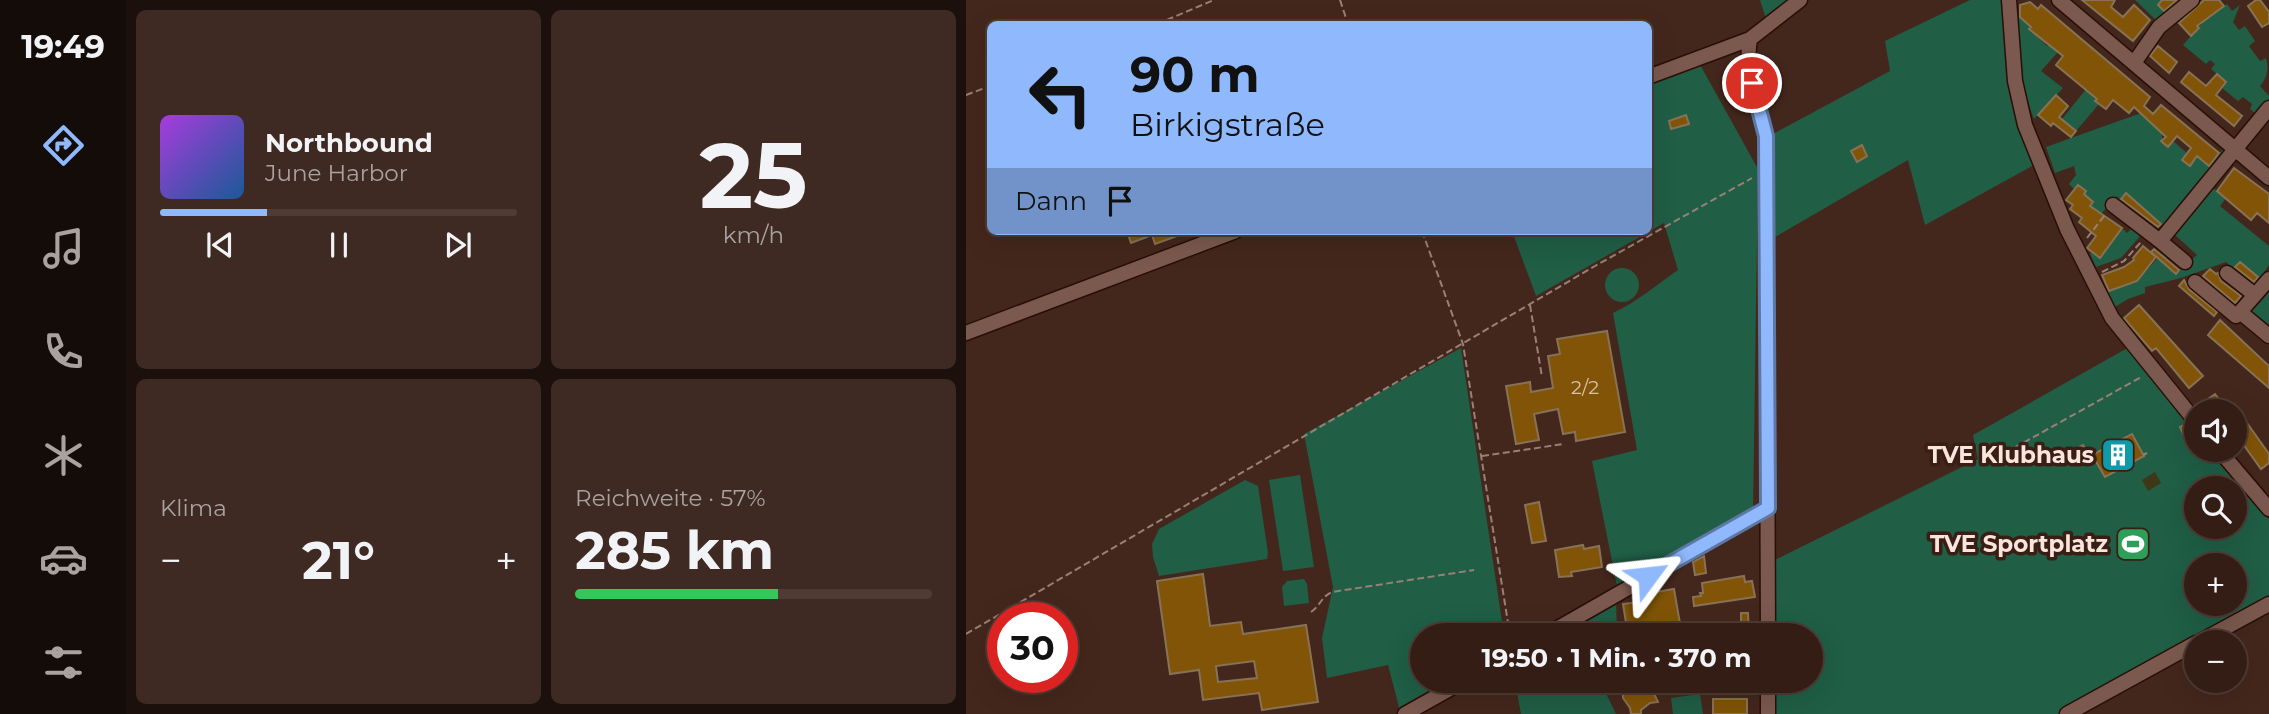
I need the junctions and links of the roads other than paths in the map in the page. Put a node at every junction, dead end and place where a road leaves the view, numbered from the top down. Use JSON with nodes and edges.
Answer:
{"nodes":[{"id":1,"x":1800,"y":0,"type":"edge"},
{"id":2,"x":2009,"y":0,"type":"edge"},
{"id":3,"x":2059,"y":0,"type":"edge"},
{"id":4,"x":2192,"y":0,"type":"edge"},
{"id":5,"x":1750,"y":39,"type":"junction"},
{"id":6,"x":2134,"y":63,"type":"junction"},
{"id":7,"x":1652,"y":76,"type":"edge"},
{"id":8,"x":2269,"y":108,"type":"edge"},
{"id":9,"x":2234,"y":149,"type":"junction"},
{"id":10,"x":2269,"y":178,"type":"edge"},
{"id":11,"x":2113,"y":205,"type":"road end"},
{"id":12,"x":1201,"y":237,"type":"edge"},
{"id":13,"x":2154,"y":238,"type":"junction"},
{"id":14,"x":2185,"y":262,"type":"dead end"},
{"id":15,"x":2227,"y":273,"type":"dead end"},
{"id":16,"x":2269,"y":279,"type":"edge"},
{"id":17,"x":2195,"y":282,"type":"dead end"},
{"id":18,"x":2255,"y":295,"type":"junction"},
{"id":19,"x":2240,"y":312,"type":"junction"},
{"id":20,"x":966,"y":333,"type":"edge"},
{"id":21,"x":2269,"y":336,"type":"edge"},
{"id":22,"x":2184,"y":407,"type":"edge"},
{"id":23,"x":2230,"y":462,"type":"edge"},
{"id":24,"x":1768,"y":508,"type":"junction"},
{"id":25,"x":2269,"y":509,"type":"edge"},
{"id":26,"x":2269,"y":604,"type":"edge"},
{"id":27,"x":1567,"y":623,"type":"edge"},
{"id":28,"x":1768,"y":623,"type":"edge"},
{"id":29,"x":2221,"y":630,"type":"edge"},
{"id":30,"x":2184,"y":650,"type":"edge"},
{"id":31,"x":1443,"y":693,"type":"edge"},
{"id":32,"x":1768,"y":693,"type":"edge"},
{"id":33,"x":1405,"y":714,"type":"edge"},
{"id":34,"x":1768,"y":714,"type":"edge"},
{"id":35,"x":2067,"y":714,"type":"edge"}],
"edges":[{"from":1,"to":5,"type":"street"},
{"from":2,"to":22,"type":"street"},
{"from":3,"to":6,"type":"street"},
{"from":4,"to":6,"type":"street"},
{"from":5,"to":7,"type":"street"},
{"from":5,"to":24,"type":"street"},
{"from":6,"to":9,"type":"street"},
{"from":8,"to":9,"type":"street"},
{"from":9,"to":10,"type":"street"},
{"from":9,"to":13,"type":"street"},
{"from":11,"to":13,"type":"street"},
{"from":12,"to":20,"type":"street"},
{"from":13,"to":14,"type":"street"},
{"from":15,"to":18,"type":"street"},
{"from":16,"to":18,"type":"street"},
{"from":17,"to":19,"type":"street"},
{"from":18,"to":19,"type":"street"},
{"from":19,"to":21,"type":"street"},
{"from":23,"to":25,"type":"street"},
{"from":24,"to":27,"type":"street"},
{"from":24,"to":28,"type":"street"},
{"from":26,"to":29,"type":"street"},
{"from":30,"to":35,"type":"street"},
{"from":31,"to":33,"type":"street"},
{"from":32,"to":34,"type":"street"}]}
